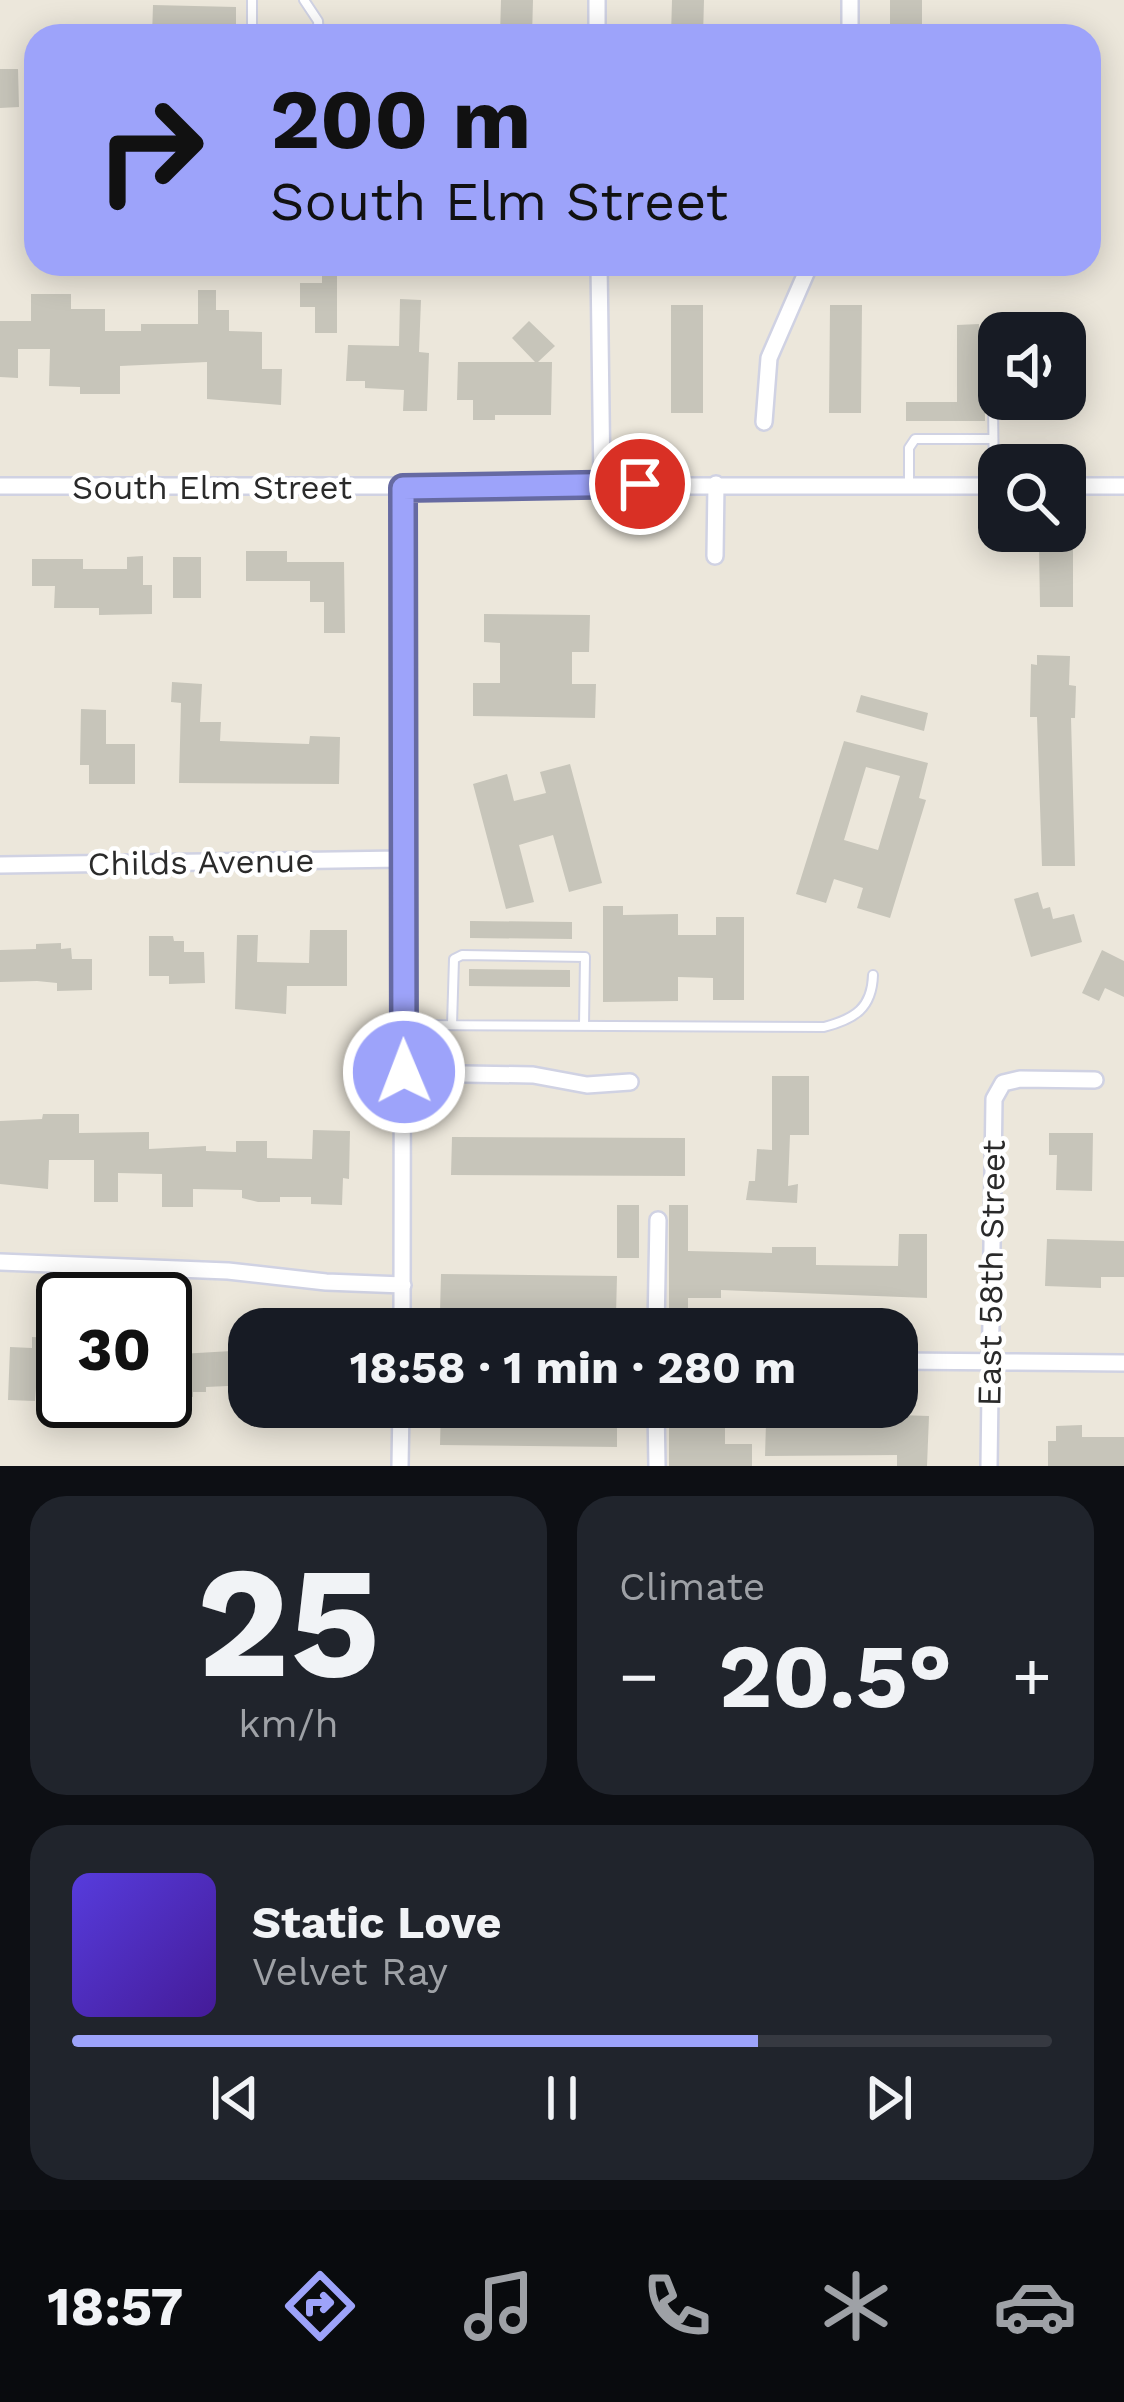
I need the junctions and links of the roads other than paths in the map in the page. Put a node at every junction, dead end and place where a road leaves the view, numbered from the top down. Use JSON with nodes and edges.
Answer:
{"nodes":[{"id":1,"x":599,"y":276,"type":"edge"},
{"id":2,"x":805,"y":276,"type":"edge"},
{"id":3,"x":994,"y":420,"type":"edge"},
{"id":4,"x":764,"y":422,"type":"dead end"},
{"id":5,"x":994,"y":439,"type":"junction"},
{"id":6,"x":994,"y":444,"type":"edge"},
{"id":7,"x":602,"y":483,"type":"junction"},
{"id":8,"x":716,"y":484,"type":"junction"},
{"id":9,"x":909,"y":485,"type":"junction"},
{"id":10,"x":0,"y":486,"type":"edge"},
{"id":11,"x":978,"y":486,"type":"edge"},
{"id":12,"x":1086,"y":486,"type":"edge"},
{"id":13,"x":1124,"y":486,"type":"edge"},
{"id":14,"x":403,"y":488,"type":"junction"},
{"id":15,"x":715,"y":556,"type":"dead end"},
{"id":16,"x":401,"y":860,"type":"junction"},
{"id":17,"x":0,"y":866,"type":"edge"},
{"id":18,"x":873,"y":975,"type":"dead end"},
{"id":19,"x":404,"y":1025,"type":"junction"},
{"id":20,"x":452,"y":1025,"type":"junction"},
{"id":21,"x":584,"y":1027,"type":"junction"},
{"id":22,"x":404,"y":1072,"type":"junction"},
{"id":23,"x":1095,"y":1080,"type":"dead end"},
{"id":24,"x":630,"y":1082,"type":"dead end"},
{"id":25,"x":658,"y":1220,"type":"dead end"},
{"id":26,"x":0,"y":1262,"type":"edge"},
{"id":27,"x":403,"y":1285,"type":"junction"},
{"id":28,"x":402,"y":1308,"type":"edge"},
{"id":29,"x":656,"y":1308,"type":"edge"},
{"id":30,"x":918,"y":1360,"type":"edge"},
{"id":31,"x":990,"y":1361,"type":"junction"},
{"id":32,"x":1124,"y":1363,"type":"edge"},
{"id":33,"x":401,"y":1428,"type":"edge"},
{"id":34,"x":656,"y":1428,"type":"edge"},
{"id":35,"x":400,"y":1466,"type":"edge"},
{"id":36,"x":657,"y":1466,"type":"edge"},
{"id":37,"x":989,"y":1466,"type":"edge"}],
"edges":[{"from":1,"to":7,"type":"street"},
{"from":2,"to":4,"type":"street"},
{"from":3,"to":5,"type":"lane"},
{"from":5,"to":6,"type":"lane"},
{"from":5,"to":9,"type":"lane"},
{"from":7,"to":8,"type":"street","name":"South Elm Street"},
{"from":7,"to":14,"type":"street","name":"South Elm Street"},
{"from":8,"to":9,"type":"street","name":"South Elm Street"},
{"from":8,"to":15,"type":"street"},
{"from":9,"to":11,"type":"street","name":"South Elm Street"},
{"from":10,"to":14,"type":"street","name":"South Elm Street"},
{"from":12,"to":13,"type":"street"},
{"from":14,"to":16,"type":"street"},
{"from":16,"to":17,"type":"street","name":"Childs Avenue"},
{"from":16,"to":19,"type":"street"},
{"from":18,"to":21,"type":"lane"},
{"from":19,"to":20,"type":"lane"},
{"from":19,"to":22,"type":"street"},
{"from":20,"to":21,"type":"lane"},
{"from":20,"to":21,"type":"lane"},
{"from":22,"to":24,"type":"street"},
{"from":22,"to":27,"type":"street"},
{"from":23,"to":31,"type":"street","name":"East 58th Street"},
{"from":25,"to":29,"type":"street"},
{"from":26,"to":27,"type":"street"},
{"from":27,"to":28,"type":"street"},
{"from":30,"to":31,"type":"street"},
{"from":31,"to":32,"type":"street"},
{"from":31,"to":37,"type":"street","name":"East 58th Street"},
{"from":33,"to":35,"type":"street"},
{"from":34,"to":36,"type":"street"}]}
